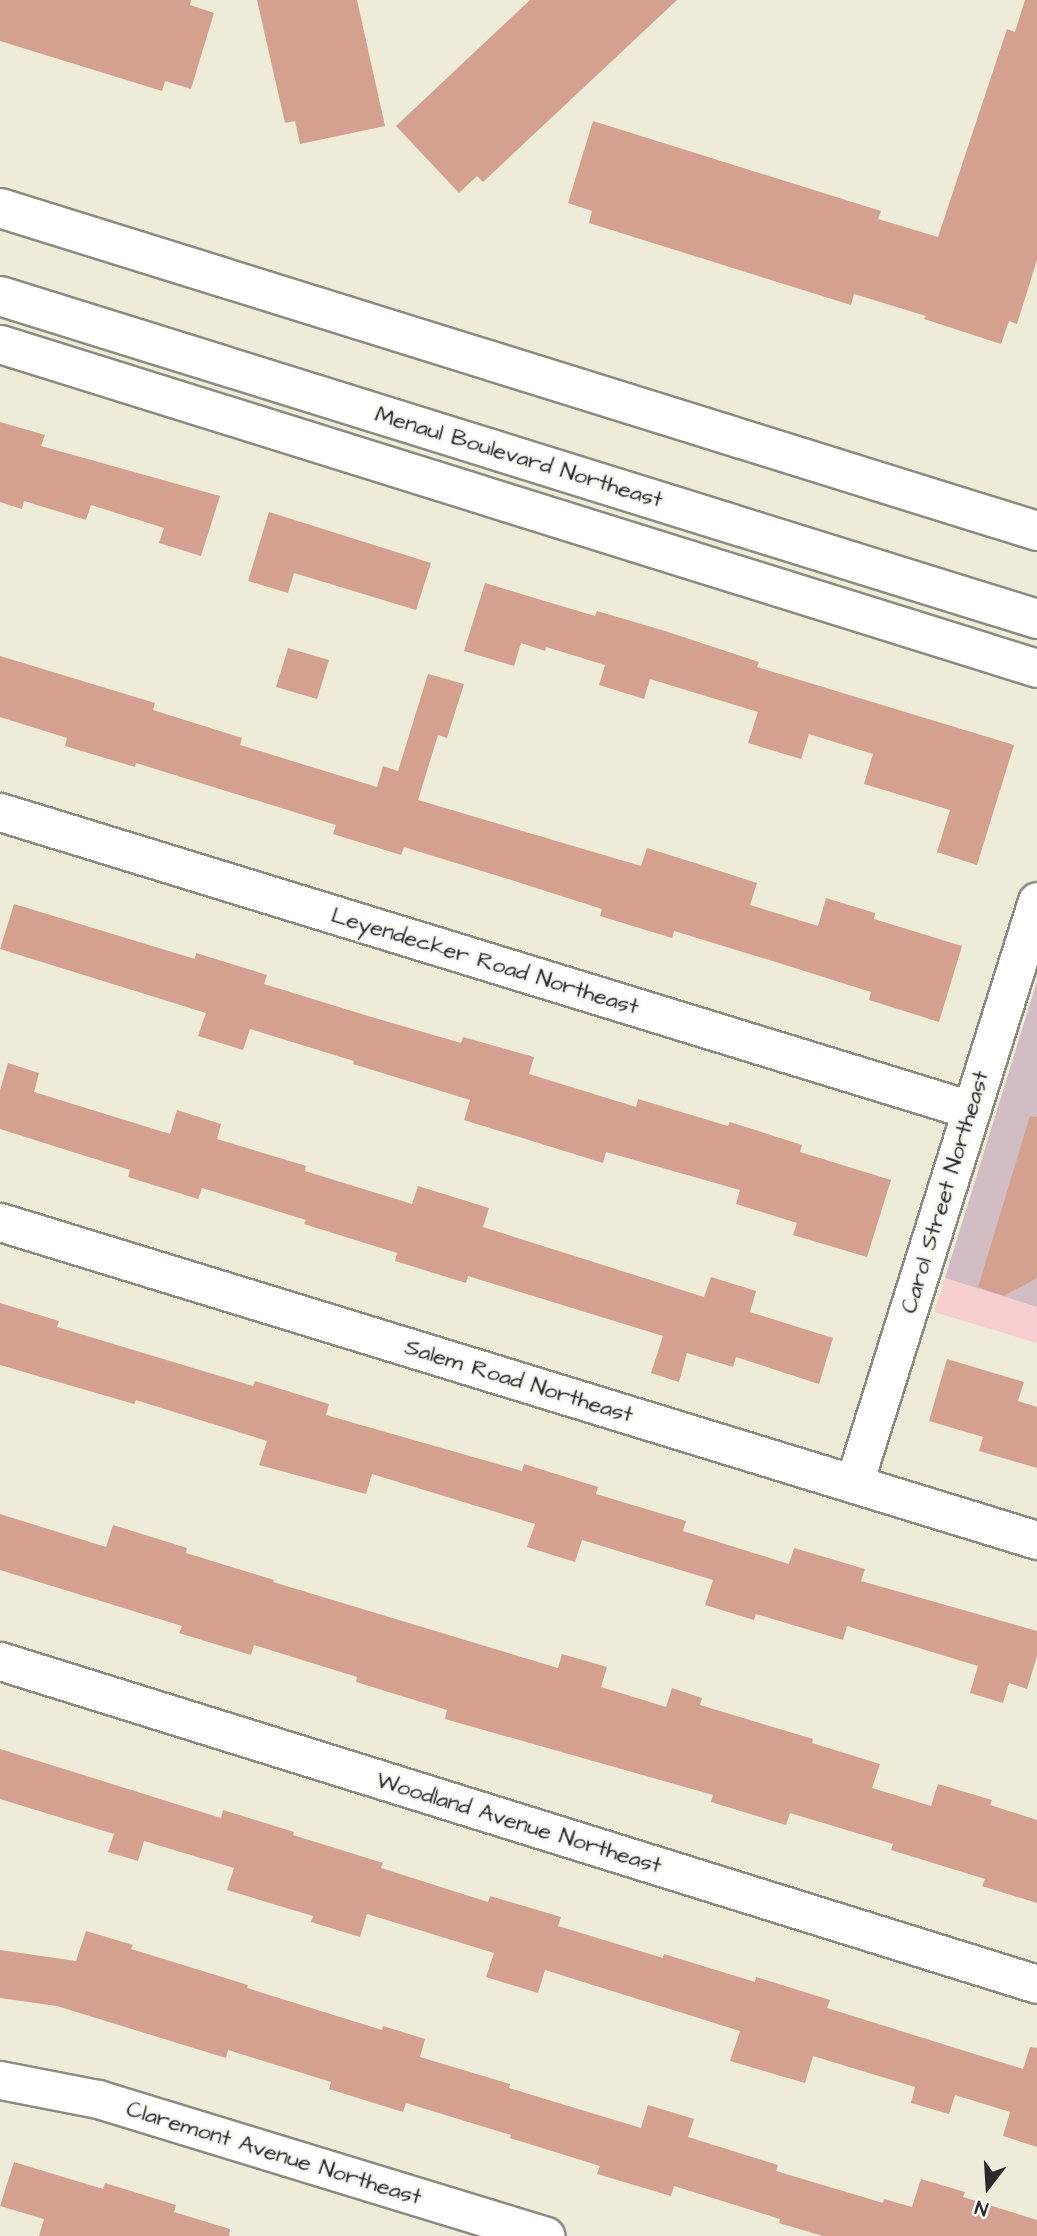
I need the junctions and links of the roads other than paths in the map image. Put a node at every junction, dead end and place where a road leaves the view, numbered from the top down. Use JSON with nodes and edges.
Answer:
{"nodes":[{"id":1,"x":0,"y":208,"type":"edge"},
{"id":2,"x":0,"y":296,"type":"edge"},
{"id":3,"x":0,"y":344,"type":"edge"},
{"id":4,"x":1037,"y":531,"type":"edge"},
{"id":5,"x":1037,"y":619,"type":"edge"},
{"id":6,"x":1037,"y":667,"type":"edge"},
{"id":7,"x":0,"y":812,"type":"edge"},
{"id":8,"x":1037,"y":901,"type":"edge"},
{"id":9,"x":971,"y":1110,"type":"junction"},
{"id":10,"x":0,"y":1222,"type":"edge"},
{"id":11,"x":854,"y":1483,"type":"junction"},
{"id":12,"x":1037,"y":1540,"type":"edge"},
{"id":13,"x":0,"y":1661,"type":"edge"},
{"id":14,"x":1037,"y":1984,"type":"edge"},
{"id":15,"x":0,"y":2080,"type":"edge"},
{"id":16,"x":545,"y":2236,"type":"edge"}],
"edges":[{"from":1,"to":4,"type":"main road"},
{"from":2,"to":5,"type":"main road","name":"Menaul Boulevard Northeast"},
{"from":3,"to":6,"type":"street"},
{"from":7,"to":9,"type":"street","name":"Leyendecker Road Northeast"},
{"from":8,"to":9,"type":"street","name":"Carol Street Northeast"},
{"from":9,"to":11,"type":"street","name":"Carol Street Northeast"},
{"from":10,"to":11,"type":"street","name":"Salem Road Northeast"},
{"from":11,"to":12,"type":"street","name":"Salem Road Northeast"},
{"from":13,"to":14,"type":"street","name":"Woodland Avenue Northeast"},
{"from":15,"to":16,"type":"street","name":"Claremont Avenue Northeast"}]}
